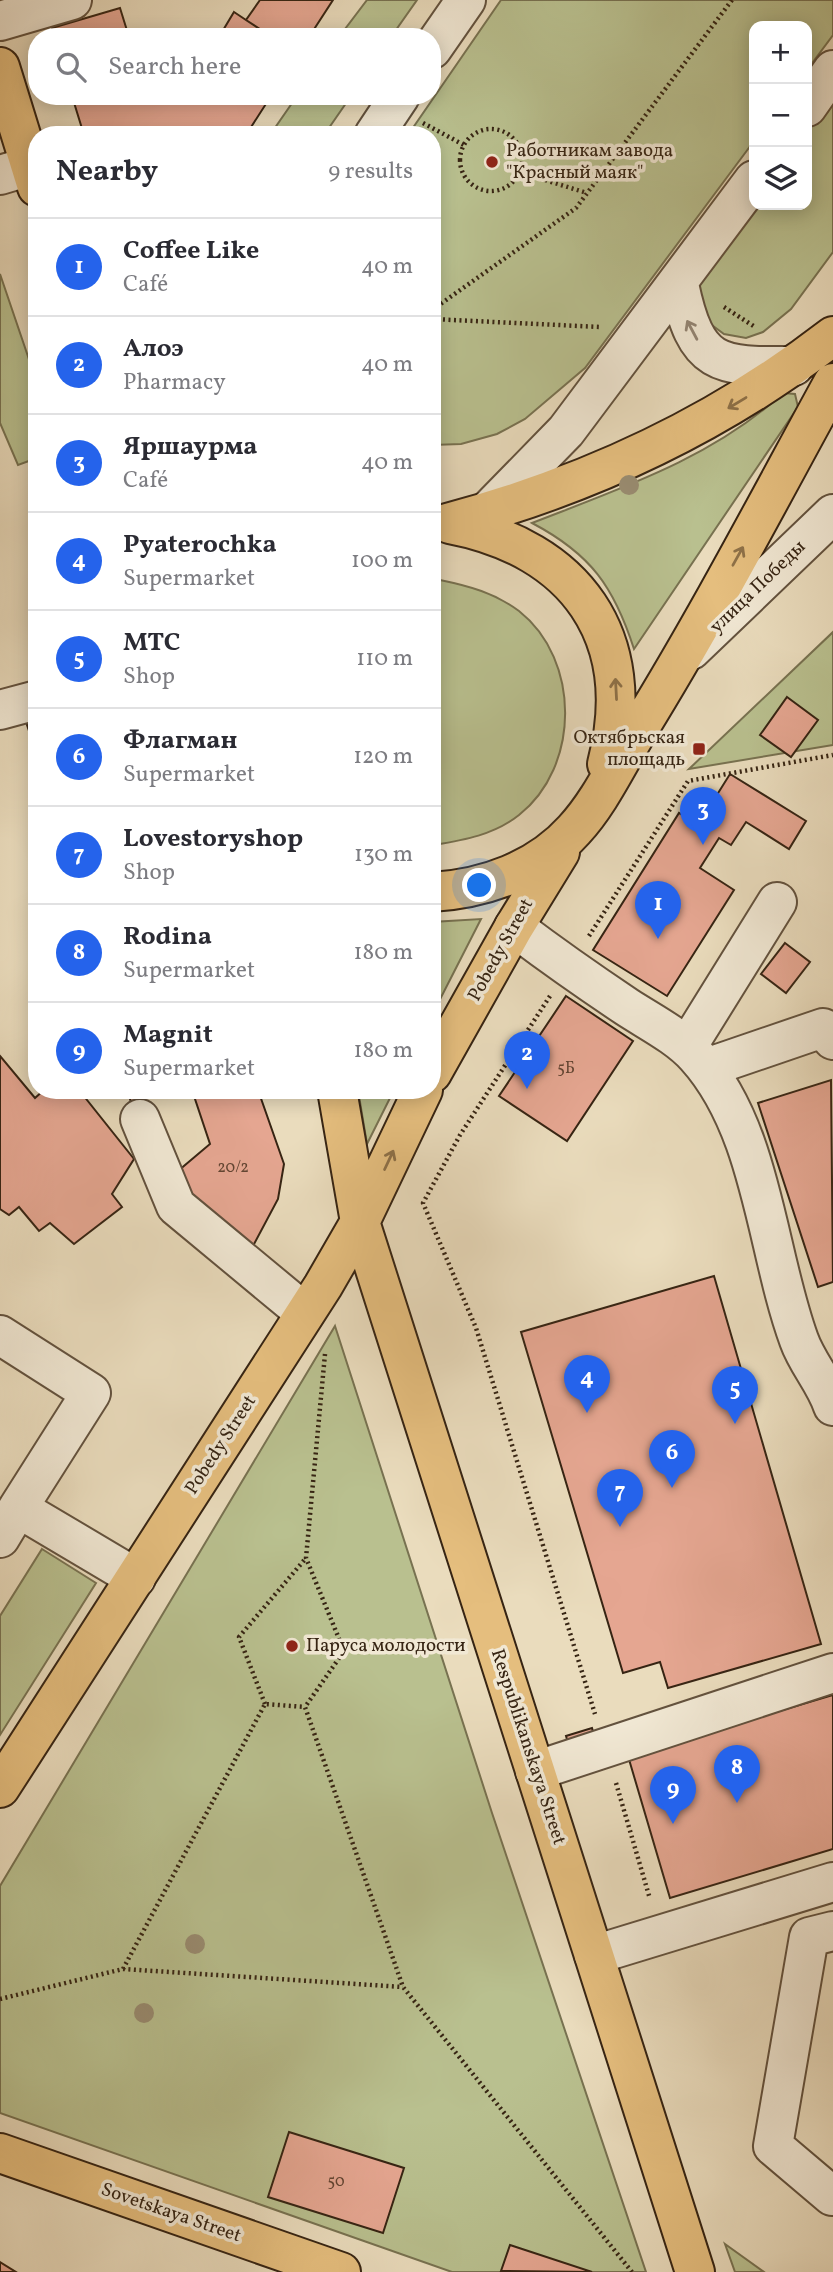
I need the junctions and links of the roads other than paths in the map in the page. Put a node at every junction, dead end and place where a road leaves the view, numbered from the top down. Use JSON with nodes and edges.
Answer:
{"nodes":[{"id":1,"x":72,"y":0,"type":"edge"},
{"id":2,"x":466,"y":0,"type":"edge"},
{"id":3,"x":0,"y":20,"type":"edge"},
{"id":4,"x":441,"y":36,"type":"edge"},
{"id":5,"x":0,"y":67,"type":"edge"},
{"id":6,"x":833,"y":70,"type":"edge"},
{"id":7,"x":812,"y":100,"type":"edge"},
{"id":8,"x":407,"y":107,"type":"edge"},
{"id":9,"x":385,"y":126,"type":"edge"},
{"id":10,"x":22,"y":176,"type":"edge"},
{"id":11,"x":749,"y":187,"type":"edge"},
{"id":12,"x":678,"y":285,"type":"junction"},
{"id":13,"x":833,"y":336,"type":"edge"},
{"id":14,"x":794,"y":366,"type":"junction"},
{"id":15,"x":833,"y":383,"type":"edge"},
{"id":16,"x":486,"y":513,"type":"junction"},
{"id":17,"x":833,"y":514,"type":"edge"},
{"id":18,"x":441,"y":523,"type":"edge"},
{"id":19,"x":441,"y":523,"type":"edge"},
{"id":20,"x":682,"y":659,"type":"junction"},
{"id":21,"x":28,"y":702,"type":"edge"},
{"id":22,"x":0,"y":710,"type":"edge"},
{"id":23,"x":584,"y":816,"type":"junction"},
{"id":24,"x":441,"y":891,"type":"edge"},
{"id":25,"x":777,"y":902,"type":"dead end"},
{"id":26,"x":514,"y":927,"type":"junction"},
{"id":27,"x":830,"y":1023,"type":"edge"},
{"id":28,"x":441,"y":1057,"type":"edge"},
{"id":29,"x":696,"y":1058,"type":"junction"},
{"id":30,"x":339,"y":1099,"type":"edge"},
{"id":31,"x":418,"y":1099,"type":"edge"},
{"id":32,"x":140,"y":1119,"type":"dead end"},
{"id":33,"x":360,"y":1222,"type":"junction"},
{"id":34,"x":306,"y":1313,"type":"junction"},
{"id":35,"x":0,"y":1335,"type":"edge"},
{"id":36,"x":831,"y":1393,"type":"edge"},
{"id":37,"x":9,"y":1523,"type":"edge"},
{"id":38,"x":136,"y":1578,"type":"junction"},
{"id":39,"x":833,"y":1673,"type":"edge"},
{"id":40,"x":535,"y":1771,"type":"junction"},
{"id":41,"x":0,"y":1788,"type":"edge"},
{"id":42,"x":833,"y":1882,"type":"edge"},
{"id":43,"x":833,"y":1931,"type":"edge"},
{"id":44,"x":594,"y":1955,"type":"junction"},
{"id":45,"x":0,"y":2153,"type":"edge"},
{"id":46,"x":832,"y":2196,"type":"edge"},
{"id":47,"x":341,"y":2272,"type":"edge"},
{"id":48,"x":695,"y":2272,"type":"edge"}],
"edges":[{"from":1,"to":3,"type":"street"},
{"from":2,"to":4,"type":"street"},
{"from":5,"to":10,"type":"main road"},
{"from":6,"to":7,"type":"street"},
{"from":8,"to":9,"type":"street"},
{"from":11,"to":12,"type":"street"},
{"from":14,"to":12,"type":"street","one_way":true},
{"from":12,"to":16,"type":"street"},
{"from":13,"to":14,"type":"main road"},
{"from":14,"to":16,"type":"main road","one_way":true},
{"from":20,"to":15,"type":"main road","one_way":true},
{"from":16,"to":18,"type":"main road"},
{"from":17,"to":20,"type":"street","name":"улица Победы"},
{"from":23,"to":19,"type":"main road","one_way":true},
{"from":20,"to":23,"type":"main road"},
{"from":21,"to":22,"type":"street"},
{"from":23,"to":24,"type":"main road"},
{"from":23,"to":26,"type":"main road","name":"Pobedy Street"},
{"from":25,"to":29,"type":"street"},
{"from":26,"to":28,"type":"main road","name":"Pobedy Street"},
{"from":26,"to":29,"type":"street"},
{"from":27,"to":29,"type":"street"},
{"from":29,"to":36,"type":"street"},
{"from":30,"to":33,"type":"main road","name":"Respublikanskaya Street"},
{"from":33,"to":31,"type":"main road","name":"Pobedy Street","one_way":true},
{"from":32,"to":34,"type":"street"},
{"from":33,"to":34,"type":"main road","name":"Pobedy Street"},
{"from":33,"to":40,"type":"main road","name":"Respublikanskaya Street"},
{"from":34,"to":38,"type":"main road","name":"Pobedy Street"},
{"from":35,"to":37,"type":"street"},
{"from":37,"to":38,"type":"street"},
{"from":38,"to":41,"type":"main road","name":"Pobedy Street"},
{"from":39,"to":40,"type":"street"},
{"from":40,"to":44,"type":"main road","name":"Respublikanskaya Street"},
{"from":42,"to":44,"type":"street"},
{"from":43,"to":46,"type":"street"},
{"from":44,"to":48,"type":"main road","name":"Respublikanskaya Street"},
{"from":45,"to":47,"type":"main road","name":"Sovetskaya Street"}]}
